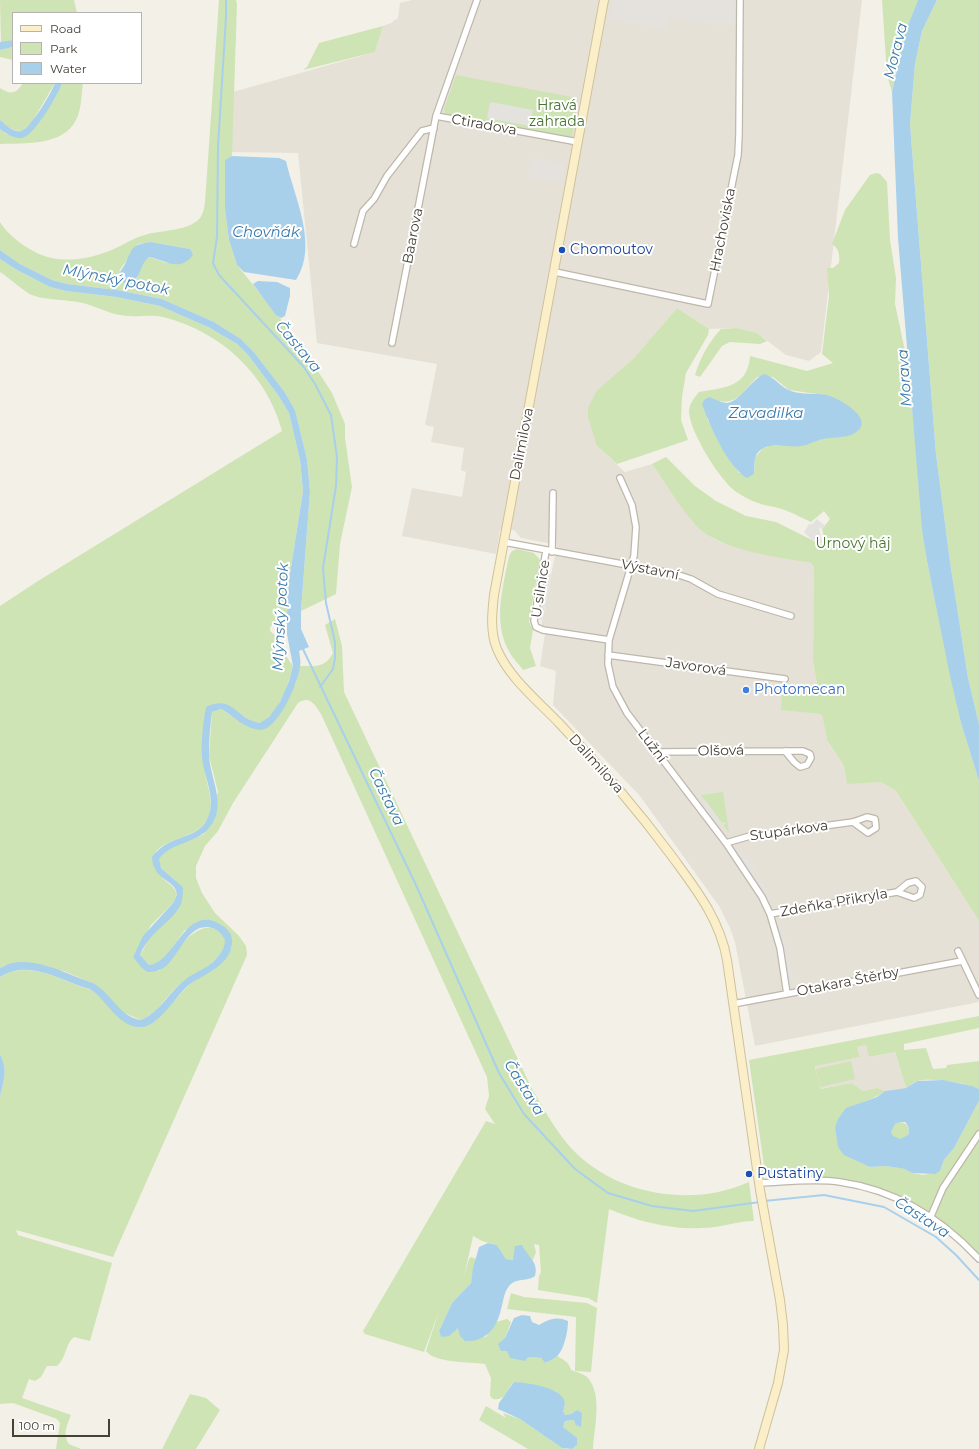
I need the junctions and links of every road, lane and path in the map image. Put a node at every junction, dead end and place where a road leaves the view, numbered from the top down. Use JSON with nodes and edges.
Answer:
{"nodes":[{"id":1,"x":477,"y":0,"type":"edge"},
{"id":2,"x":604,"y":0,"type":"edge"},
{"id":3,"x":740,"y":0,"type":"edge"},
{"id":4,"x":436,"y":116,"type":"junction"},
{"id":5,"x":434,"y":128,"type":"junction"},
{"id":6,"x":578,"y":142,"type":"junction"},
{"id":7,"x":354,"y":244,"type":"dead end"},
{"id":8,"x":555,"y":272,"type":"junction"},
{"id":9,"x":392,"y":343,"type":"dead end"},
{"id":10,"x":620,"y":478,"type":"dead end"},
{"id":11,"x":553,"y":492,"type":"dead end"},
{"id":12,"x":504,"y":542,"type":"junction"},
{"id":13,"x":549,"y":551,"type":"junction"},
{"id":14,"x":631,"y":567,"type":"junction"},
{"id":15,"x":791,"y":616,"type":"dead end"},
{"id":16,"x":609,"y":640,"type":"junction"},
{"id":17,"x":608,"y":655,"type":"junction"},
{"id":18,"x":785,"y":679,"type":"dead end"},
{"id":19,"x":785,"y":751,"type":"dead end"},
{"id":20,"x":657,"y":752,"type":"junction"},
{"id":21,"x":853,"y":822,"type":"dead end"},
{"id":22,"x":726,"y":842,"type":"junction"},
{"id":23,"x":897,"y":892,"type":"dead end"},
{"id":24,"x":770,"y":914,"type":"junction"},
{"id":25,"x":958,"y":952,"type":"dead end"},
{"id":26,"x":962,"y":961,"type":"junction"},
{"id":27,"x":788,"y":994,"type":"junction"},
{"id":28,"x":979,"y":995,"type":"edge"},
{"id":29,"x":733,"y":1004,"type":"junction"},
{"id":30,"x":979,"y":1134,"type":"edge"},
{"id":31,"x":760,"y":1187,"type":"junction"},
{"id":32,"x":931,"y":1216,"type":"junction"},
{"id":33,"x":979,"y":1259,"type":"edge"},
{"id":34,"x":759,"y":1449,"type":"edge"}],
"edges":[{"from":1,"to":4,"type":"street","name":"Baarova"},
{"from":2,"to":6,"type":"main road","name":"Dalimilova"},
{"from":3,"to":8,"type":"street","name":"Hrachoviska"},
{"from":4,"to":5,"type":"street","name":"Baarova"},
{"from":4,"to":6,"type":"street","name":"Ctiradova"},
{"from":5,"to":7,"type":"street"},
{"from":5,"to":9,"type":"street","name":"Baarova"},
{"from":6,"to":8,"type":"main road","name":"Dalimilova"},
{"from":8,"to":12,"type":"main road","name":"Dalimilova"},
{"from":10,"to":14,"type":"street","name":"Lužní"},
{"from":11,"to":13,"type":"street","name":"U silnice"},
{"from":12,"to":13,"type":"street","name":"Výstavní"},
{"from":12,"to":29,"type":"main road","name":"Dalimilova"},
{"from":13,"to":14,"type":"street","name":"Výstavní"},
{"from":13,"to":16,"type":"street","name":"U silnice"},
{"from":14,"to":15,"type":"street","name":"Výstavní"},
{"from":14,"to":16,"type":"street","name":"Lužní"},
{"from":16,"to":17,"type":"street","name":"Lužní"},
{"from":17,"to":18,"type":"street","name":"Javorová"},
{"from":17,"to":20,"type":"street","name":"Lužní"},
{"from":19,"to":20,"type":"street","name":"Olšová"},
{"from":20,"to":22,"type":"street","name":"Lužní"},
{"from":21,"to":22,"type":"street","name":"Stupárkova"},
{"from":22,"to":24,"type":"street","name":"Lužní"},
{"from":23,"to":24,"type":"street","name":"Zdeňka Přikryla"},
{"from":24,"to":27,"type":"street","name":"Lužní"},
{"from":25,"to":26,"type":"street"},
{"from":26,"to":27,"type":"street","name":"Otakara Štěrby"},
{"from":26,"to":28,"type":"street"},
{"from":27,"to":29,"type":"street","name":"Otakara Štěrby"},
{"from":29,"to":31,"type":"main road","name":"Dalimilova"},
{"from":30,"to":32,"type":"street"},
{"from":31,"to":32,"type":"street"},
{"from":31,"to":34,"type":"main road","name":"Dalimilova"},
{"from":32,"to":33,"type":"street"}]}
